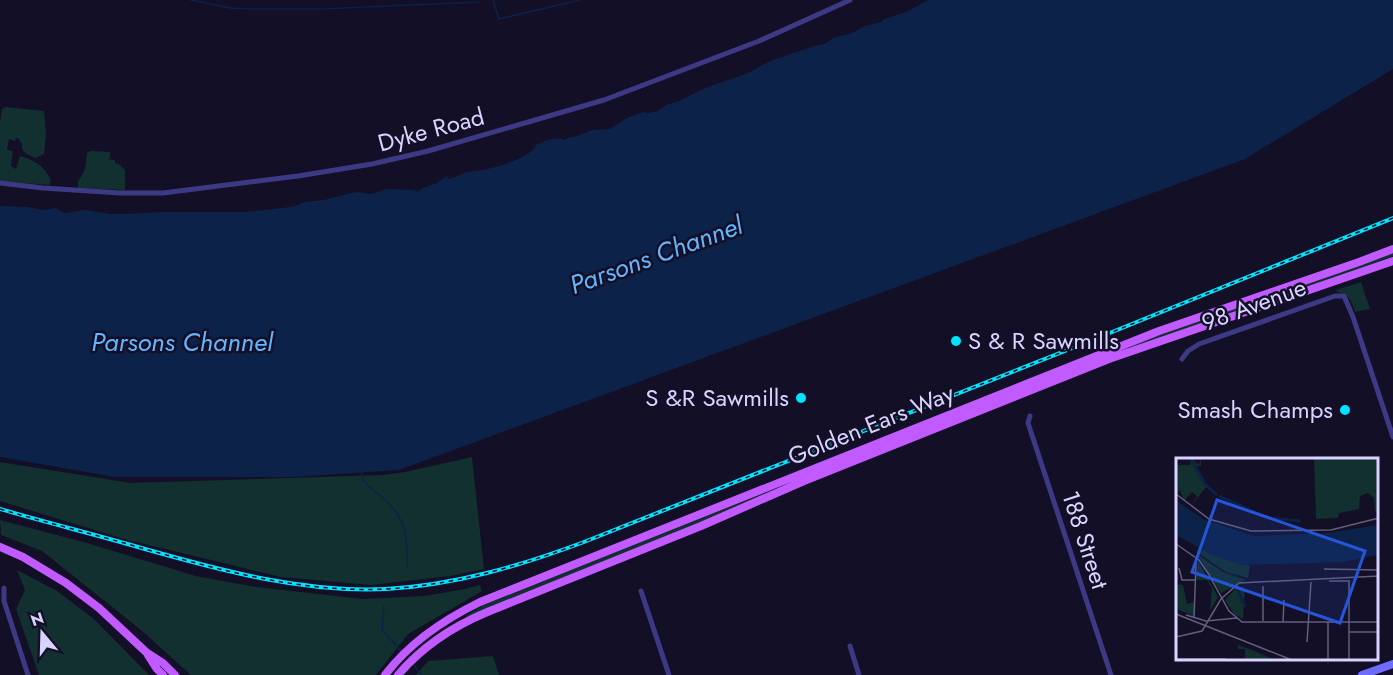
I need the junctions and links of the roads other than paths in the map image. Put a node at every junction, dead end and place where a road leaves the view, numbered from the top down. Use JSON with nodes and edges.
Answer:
{"nodes":[{"id":1,"x":850,"y":0,"type":"edge"},
{"id":2,"x":0,"y":183,"type":"edge"},
{"id":3,"x":1393,"y":249,"type":"edge"},
{"id":4,"x":1393,"y":261,"type":"edge"},
{"id":5,"x":1182,"y":359,"type":"dead end"},
{"id":6,"x":1030,"y":416,"type":"dead end"},
{"id":7,"x":1393,"y":437,"type":"edge"},
{"id":8,"x":0,"y":547,"type":"edge"},
{"id":9,"x":4,"y":588,"type":"dead end"},
{"id":10,"x":641,"y":591,"type":"dead end"},
{"id":11,"x":850,"y":646,"type":"dead end"},
{"id":12,"x":146,"y":652,"type":"junction"},
{"id":13,"x":1393,"y":664,"type":"edge"},
{"id":14,"x":28,"y":675,"type":"edge"},
{"id":15,"x":163,"y":675,"type":"edge"},
{"id":16,"x":175,"y":675,"type":"edge"},
{"id":17,"x":384,"y":675,"type":"edge"},
{"id":18,"x":398,"y":675,"type":"edge"},
{"id":19,"x":669,"y":675,"type":"edge"},
{"id":20,"x":859,"y":675,"type":"edge"},
{"id":21,"x":1111,"y":675,"type":"edge"},
{"id":22,"x":1362,"y":675,"type":"edge"}],
"edges":[{"from":1,"to":2,"type":"street","name":"Dyke Road"},
{"from":3,"to":17,"type":"main road","name":"Golden Ears Way"},
{"from":4,"to":18,"type":"main road","name":"Golden Ears Way"},
{"from":5,"to":7,"type":"street","name":"98 Avenue"},
{"from":6,"to":21,"type":"street","name":"188 Street"},
{"from":8,"to":12,"type":"main road"},
{"from":9,"to":14,"type":"street"},
{"from":10,"to":19,"type":"street"},
{"from":11,"to":20,"type":"street"},
{"from":12,"to":15,"type":"main road"},
{"from":12,"to":16,"type":"main road"},
{"from":13,"to":22,"type":"main road"}]}
